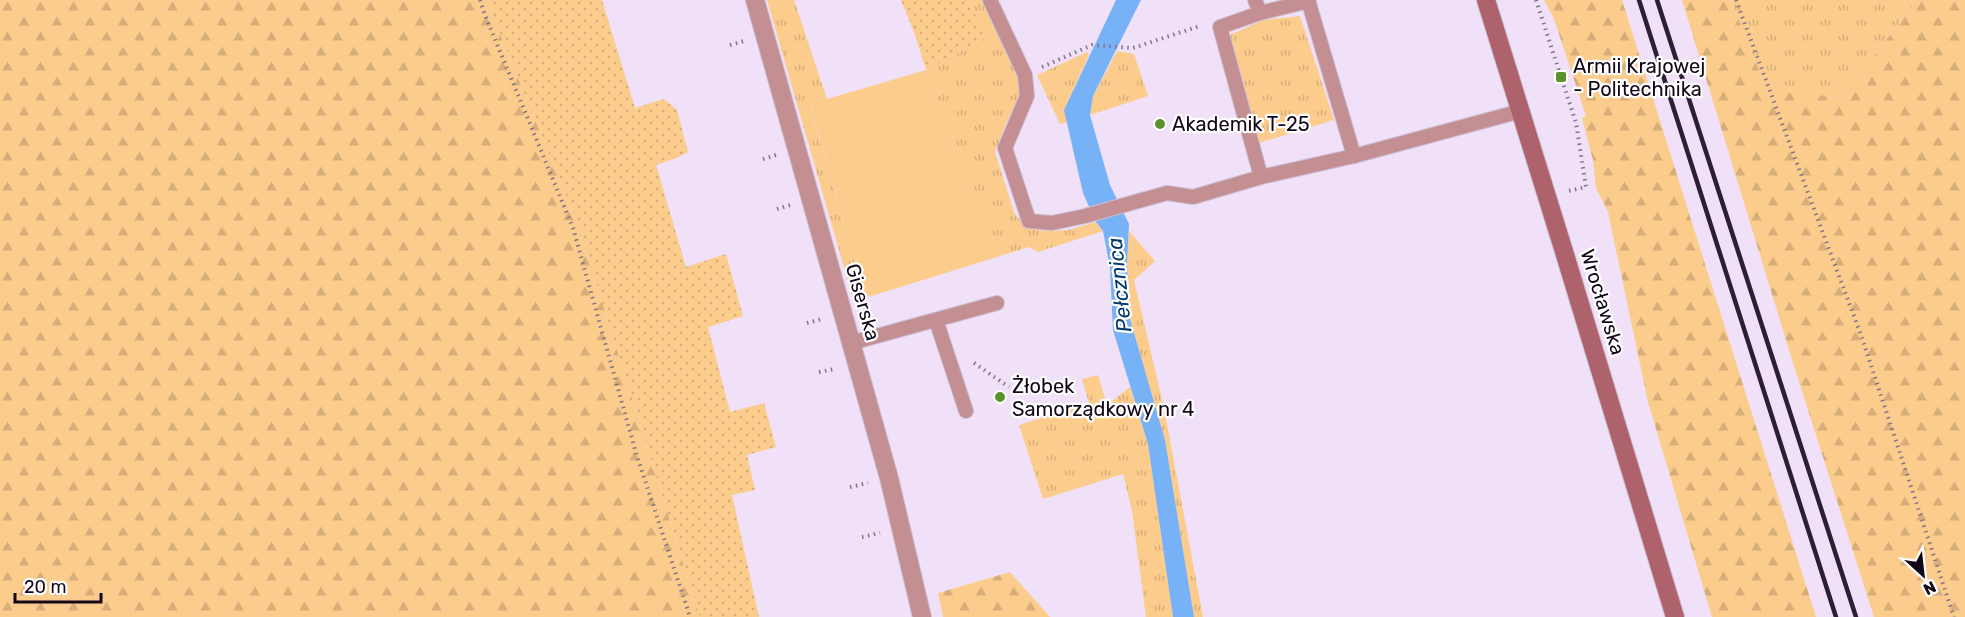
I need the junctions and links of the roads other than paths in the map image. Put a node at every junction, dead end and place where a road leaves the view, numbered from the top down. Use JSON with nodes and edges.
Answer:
{"nodes":[{"id":1,"x":755,"y":0,"type":"edge"},
{"id":2,"x":990,"y":0,"type":"edge"},
{"id":3,"x":1486,"y":0,"type":"edge"},
{"id":4,"x":1308,"y":1,"type":"edge"},
{"id":5,"x":1258,"y":7,"type":"edge"},
{"id":6,"x":1521,"y":111,"type":"junction"},
{"id":7,"x":1354,"y":156,"type":"junction"},
{"id":8,"x":1261,"y":177,"type":"junction"},
{"id":9,"x":997,"y":303,"type":"dead end"},
{"id":10,"x":936,"y":320,"type":"junction"},
{"id":11,"x":851,"y":343,"type":"junction"},
{"id":12,"x":966,"y":411,"type":"dead end"},
{"id":13,"x":922,"y":617,"type":"edge"},
{"id":14,"x":1675,"y":617,"type":"edge"}],
"edges":[{"from":1,"to":11,"type":"street","name":"Giserska"},
{"from":2,"to":8,"type":"lane"},
{"from":3,"to":6,"type":"main road","name":"Wrocławska"},
{"from":4,"to":5,"type":"lane"},
{"from":4,"to":7,"type":"lane"},
{"from":5,"to":8,"type":"lane"},
{"from":6,"to":7,"type":"lane"},
{"from":6,"to":14,"type":"main road","name":"Wrocławska"},
{"from":7,"to":8,"type":"lane"},
{"from":9,"to":10,"type":"lane"},
{"from":10,"to":11,"type":"lane"},
{"from":10,"to":12,"type":"lane"},
{"from":11,"to":13,"type":"street","name":"Giserska"}]}
